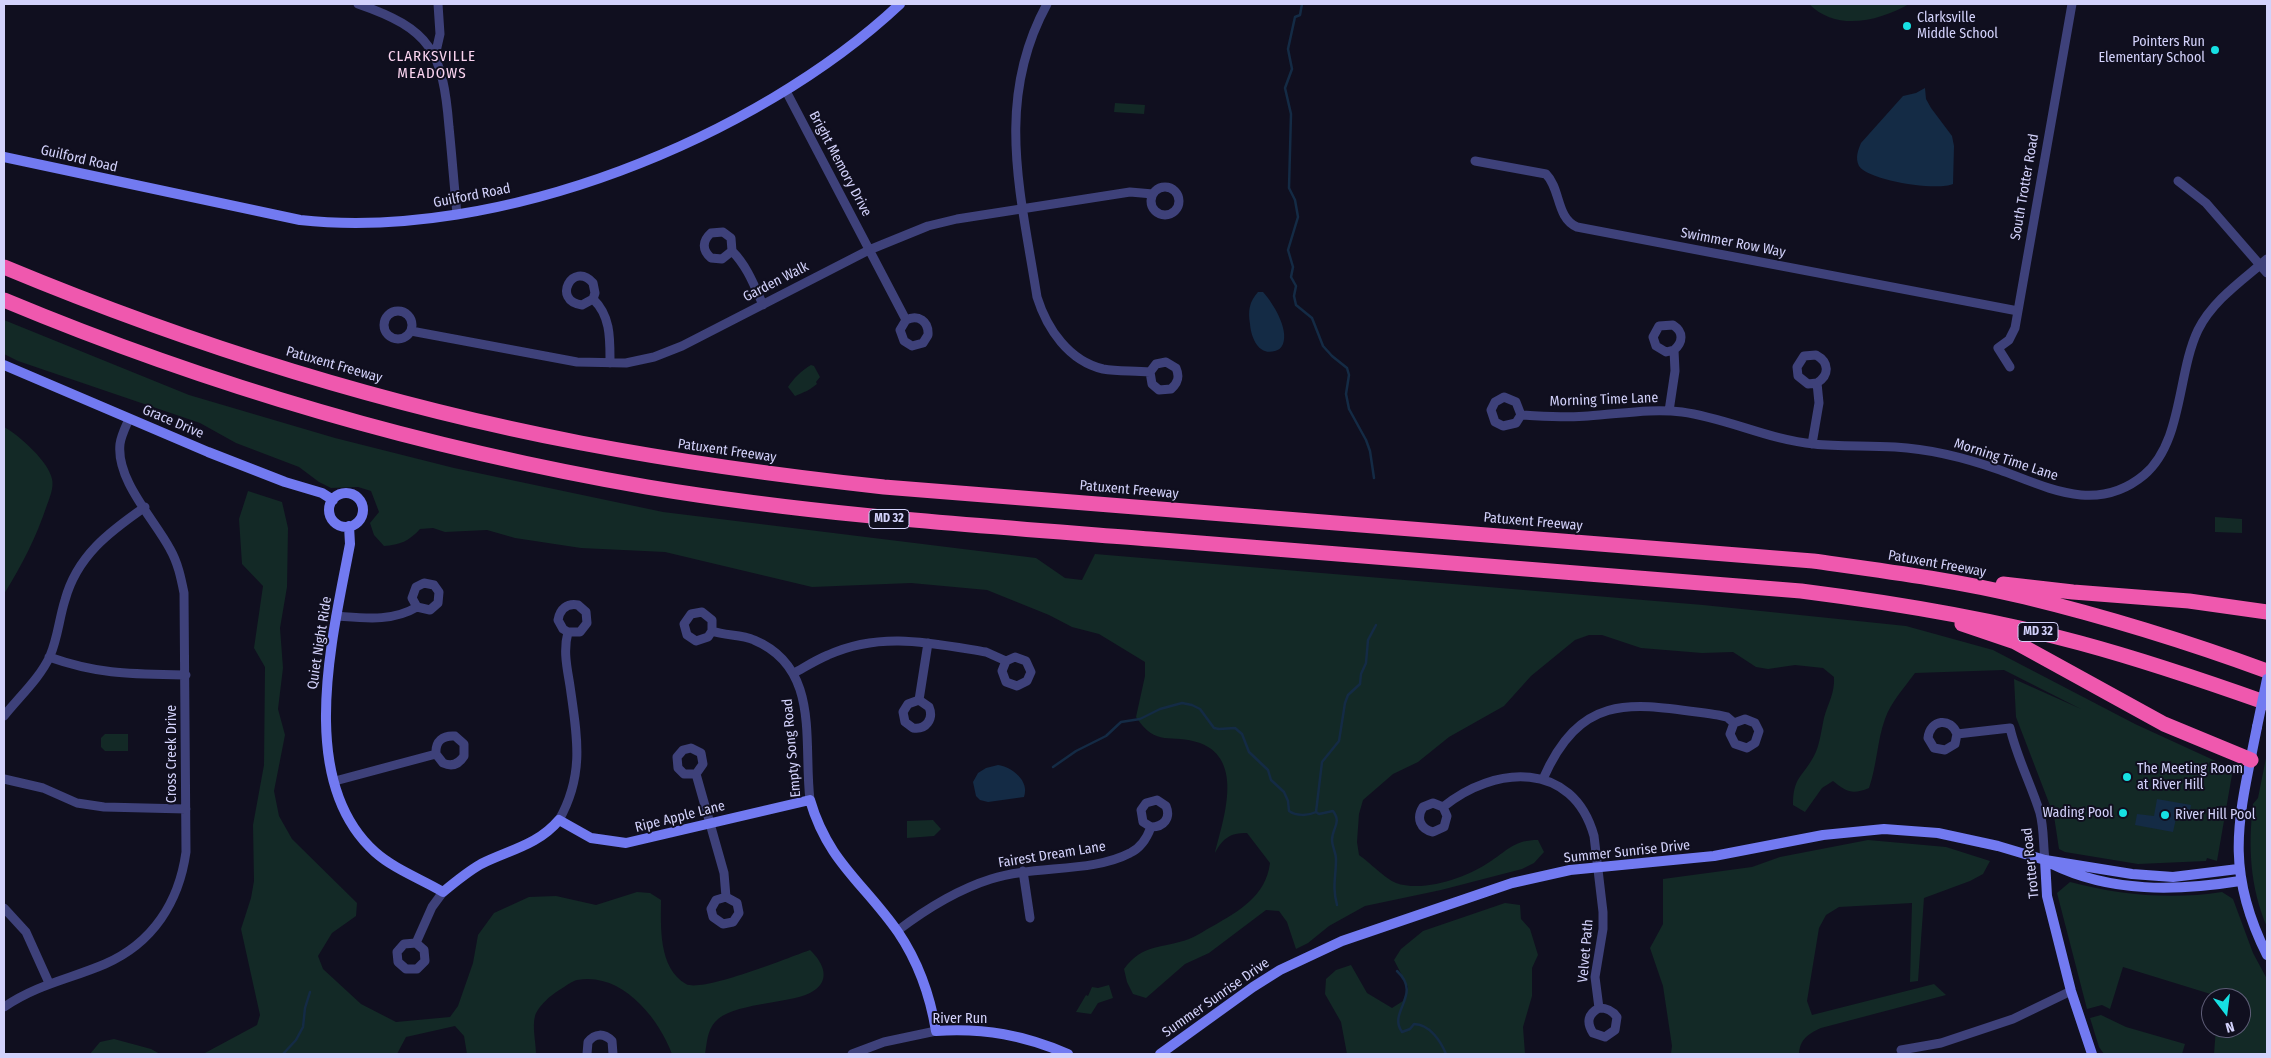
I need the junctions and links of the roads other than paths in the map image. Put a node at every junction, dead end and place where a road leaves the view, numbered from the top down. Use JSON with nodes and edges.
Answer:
{"nodes":[{"id":1,"x":358,"y":4,"type":"edge"},
{"id":2,"x":438,"y":4,"type":"edge"},
{"id":3,"x":900,"y":4,"type":"edge"},
{"id":4,"x":1047,"y":4,"type":"edge"},
{"id":5,"x":2072,"y":4,"type":"edge"},
{"id":6,"x":435,"y":56,"type":"junction"},
{"id":7,"x":786,"y":91,"type":"junction"},
{"id":8,"x":4,"y":157,"type":"edge"},
{"id":9,"x":1475,"y":161,"type":"dead end"},
{"id":10,"x":2178,"y":181,"type":"dead end"},
{"id":11,"x":1153,"y":194,"type":"dead end"},
{"id":12,"x":1023,"y":208,"type":"junction"},
{"id":13,"x":457,"y":214,"type":"junction"},
{"id":14,"x":869,"y":250,"type":"junction"},
{"id":15,"x":732,"y":251,"type":"dead end"},
{"id":16,"x":2264,"y":262,"type":"edge"},
{"id":17,"x":4,"y":267,"type":"edge"},
{"id":18,"x":2267,"y":273,"type":"edge"},
{"id":19,"x":592,"y":299,"type":"dead end"},
{"id":20,"x":4,"y":300,"type":"edge"},
{"id":21,"x":763,"y":304,"type":"junction"},
{"id":22,"x":2018,"y":311,"type":"junction"},
{"id":23,"x":906,"y":320,"type":"dead end"},
{"id":24,"x":411,"y":331,"type":"dead end"},
{"id":25,"x":1674,"y":350,"type":"dead end"},
{"id":26,"x":610,"y":363,"type":"junction"},
{"id":27,"x":4,"y":365,"type":"edge"},
{"id":28,"x":2010,"y":367,"type":"dead end"},
{"id":29,"x":1150,"y":372,"type":"dead end"},
{"id":30,"x":1818,"y":383,"type":"dead end"},
{"id":31,"x":1669,"y":411,"type":"junction"},
{"id":32,"x":1520,"y":415,"type":"dead end"},
{"id":33,"x":129,"y":419,"type":"junction"},
{"id":34,"x":1812,"y":444,"type":"junction"},
{"id":35,"x":333,"y":500,"type":"junction"},
{"id":36,"x":145,"y":507,"type":"junction"},
{"id":37,"x":349,"y":526,"type":"junction"},
{"id":38,"x":1900,"y":573,"type":"junction"},
{"id":39,"x":1801,"y":591,"type":"junction"},
{"id":40,"x":417,"y":607,"type":"dead end"},
{"id":41,"x":2267,"y":612,"type":"edge"},
{"id":42,"x":336,"y":616,"type":"junction"},
{"id":43,"x":712,"y":631,"type":"dead end"},
{"id":44,"x":568,"y":632,"type":"dead end"},
{"id":45,"x":928,"y":643,"type":"junction"},
{"id":46,"x":49,"y":657,"type":"junction"},
{"id":47,"x":1006,"y":661,"type":"dead end"},
{"id":48,"x":2267,"y":671,"type":"edge"},
{"id":49,"x":794,"y":673,"type":"junction"},
{"id":50,"x":186,"y":675,"type":"junction"},
{"id":51,"x":2267,"y":679,"type":"edge"},
{"id":52,"x":919,"y":700,"type":"dead end"},
{"id":53,"x":2267,"y":703,"type":"edge"},
{"id":54,"x":4,"y":716,"type":"edge"},
{"id":55,"x":1734,"y":723,"type":"dead end"},
{"id":56,"x":1957,"y":734,"type":"dead end"},
{"id":57,"x":436,"y":754,"type":"dead end"},
{"id":58,"x":2250,"y":760,"type":"junction"},
{"id":59,"x":696,"y":774,"type":"dead end"},
{"id":60,"x":4,"y":779,"type":"edge"},
{"id":61,"x":1544,"y":779,"type":"junction"},
{"id":62,"x":335,"y":780,"type":"junction"},
{"id":63,"x":810,"y":800,"type":"junction"},
{"id":64,"x":1443,"y":807,"type":"dead end"},
{"id":65,"x":186,"y":809,"type":"junction"},
{"id":66,"x":560,"y":820,"type":"junction"},
{"id":67,"x":710,"y":824,"type":"junction"},
{"id":68,"x":1152,"y":827,"type":"dead end"},
{"id":69,"x":2045,"y":860,"type":"junction"},
{"id":70,"x":1598,"y":866,"type":"junction"},
{"id":71,"x":2238,"y":869,"type":"junction"},
{"id":72,"x":1023,"y":871,"type":"junction"},
{"id":73,"x":2240,"y":881,"type":"junction"},
{"id":74,"x":443,"y":892,"type":"junction"},
{"id":75,"x":726,"y":897,"type":"dead end"},
{"id":76,"x":4,"y":908,"type":"edge"},
{"id":77,"x":1030,"y":918,"type":"dead end"},
{"id":78,"x":897,"y":931,"type":"junction"},
{"id":79,"x":416,"y":943,"type":"dead end"},
{"id":80,"x":2267,"y":955,"type":"edge"},
{"id":81,"x":49,"y":983,"type":"junction"},
{"id":82,"x":2071,"y":991,"type":"junction"},
{"id":83,"x":4,"y":1007,"type":"edge"},
{"id":84,"x":1599,"y":1008,"type":"dead end"},
{"id":85,"x":936,"y":1031,"type":"junction"},
{"id":86,"x":1901,"y":1050,"type":"dead end"},
{"id":87,"x":587,"y":1054,"type":"edge"},
{"id":88,"x":613,"y":1054,"type":"edge"},
{"id":89,"x":852,"y":1054,"type":"edge"},
{"id":90,"x":1068,"y":1054,"type":"edge"},
{"id":91,"x":1160,"y":1054,"type":"edge"},
{"id":92,"x":2092,"y":1054,"type":"edge"}],
"edges":[{"from":1,"to":6,"type":"street"},
{"from":2,"to":6,"type":"street"},
{"from":3,"to":7,"type":"street","name":"Guilford Road"},
{"from":4,"to":12,"type":"street"},
{"from":5,"to":22,"type":"street","name":"South Trotter Road"},
{"from":6,"to":13,"type":"street"},
{"from":7,"to":13,"type":"street","name":"Guilford Road"},
{"from":7,"to":14,"type":"street","name":"Bright Memory Drive"},
{"from":8,"to":13,"type":"street","name":"Guilford Road"},
{"from":9,"to":22,"type":"street","name":"Swimmer Row Way"},
{"from":10,"to":16,"type":"street"},
{"from":11,"to":12,"type":"street","name":"Garden Walk"},
{"from":12,"to":14,"type":"street","name":"Garden Walk"},
{"from":12,"to":29,"type":"street"},
{"from":14,"to":21,"type":"street","name":"Garden Walk"},
{"from":14,"to":23,"type":"street","name":"Bright Memory Drive"},
{"from":15,"to":21,"type":"street"},
{"from":16,"to":18,"type":"street"},
{"from":16,"to":34,"type":"street","name":"Morning Time Lane"},
{"from":17,"to":38,"type":"highway","name":"Patuxent Freeway","number":"MD 32"},
{"from":19,"to":26,"type":"street"},
{"from":20,"to":39,"type":"highway","number":"MD 32"},
{"from":21,"to":26,"type":"street","name":"Garden Walk"},
{"from":22,"to":28,"type":"street","name":"South Trotter Road"},
{"from":24,"to":26,"type":"street","name":"Garden Walk"},
{"from":25,"to":31,"type":"street"},
{"from":27,"to":33,"type":"street","name":"Grace Drive"},
{"from":30,"to":34,"type":"street"},
{"from":31,"to":32,"type":"street","name":"Morning Time Lane"},
{"from":31,"to":34,"type":"street","name":"Morning Time Lane"},
{"from":33,"to":35,"type":"street","name":"Grace Drive"},
{"from":33,"to":36,"type":"street","name":"Cross Creek Drive"},
{"from":35,"to":37,"type":"street"},
{"from":35,"to":37,"type":"street"},
{"from":36,"to":46,"type":"street"},
{"from":36,"to":50,"type":"street","name":"Cross Creek Drive"},
{"from":37,"to":42,"type":"street","name":"Quiet Night Ride"},
{"from":38,"to":41,"type":"highway"},
{"from":38,"to":48,"type":"highway","name":"Patuxent Freeway","number":"MD 32"},
{"from":39,"to":53,"type":"highway","number":"MD 32"},
{"from":39,"to":58,"type":"highway"},
{"from":40,"to":42,"type":"street"},
{"from":42,"to":62,"type":"street","name":"Quiet Night Ride"},
{"from":43,"to":49,"type":"street","name":"Empty Song Road"},
{"from":44,"to":66,"type":"street"},
{"from":45,"to":47,"type":"street"},
{"from":45,"to":49,"type":"street"},
{"from":45,"to":52,"type":"street"},
{"from":46,"to":50,"type":"street"},
{"from":46,"to":54,"type":"street"},
{"from":49,"to":63,"type":"street","name":"Empty Song Road"},
{"from":50,"to":65,"type":"street","name":"Cross Creek Drive"},
{"from":51,"to":58,"type":"street","bridge":true},
{"from":55,"to":61,"type":"street"},
{"from":56,"to":69,"type":"street","name":"Trotter Road"},
{"from":57,"to":62,"type":"street"},
{"from":58,"to":71,"type":"street"},
{"from":59,"to":67,"type":"street"},
{"from":60,"to":65,"type":"street"},
{"from":61,"to":64,"type":"street"},
{"from":61,"to":70,"type":"street","name":"Velvet Path"},
{"from":62,"to":74,"type":"street","name":"Quiet Night Ride"},
{"from":63,"to":67,"type":"street","name":"Ripe Apple Lane"},
{"from":63,"to":78,"type":"street","name":"Empty Song Road"},
{"from":65,"to":81,"type":"street","name":"Cross Creek Drive"},
{"from":66,"to":67,"type":"street","name":"Ripe Apple Lane"},
{"from":66,"to":74,"type":"street"},
{"from":67,"to":75,"type":"street"},
{"from":68,"to":72,"type":"street","name":"Fairest Dream Lane"},
{"from":69,"to":70,"type":"street","name":"Summer Sunrise Drive"},
{"from":69,"to":71,"type":"street","name":"Summer Sunrise Drive"},
{"from":69,"to":73,"type":"street","name":"Summer Sunrise Drive"},
{"from":69,"to":82,"type":"street","name":"Trotter Road"},
{"from":70,"to":84,"type":"street","name":"Velvet Path"},
{"from":70,"to":91,"type":"street","name":"Summer Sunrise Drive"},
{"from":71,"to":73,"type":"street"},
{"from":72,"to":77,"type":"street"},
{"from":72,"to":78,"type":"street","name":"Fairest Dream Lane"},
{"from":73,"to":80,"type":"street"},
{"from":74,"to":79,"type":"street"},
{"from":76,"to":81,"type":"street"},
{"from":78,"to":85,"type":"street","name":"Empty Song Road"},
{"from":81,"to":83,"type":"street","name":"Cross Creek Drive"},
{"from":82,"to":86,"type":"street"},
{"from":82,"to":92,"type":"street","name":"Trotter Road"},
{"from":85,"to":89,"type":"street","name":"River Run"},
{"from":85,"to":90,"type":"street","name":"River Run"},
{"from":87,"to":88,"type":"street"}]}
